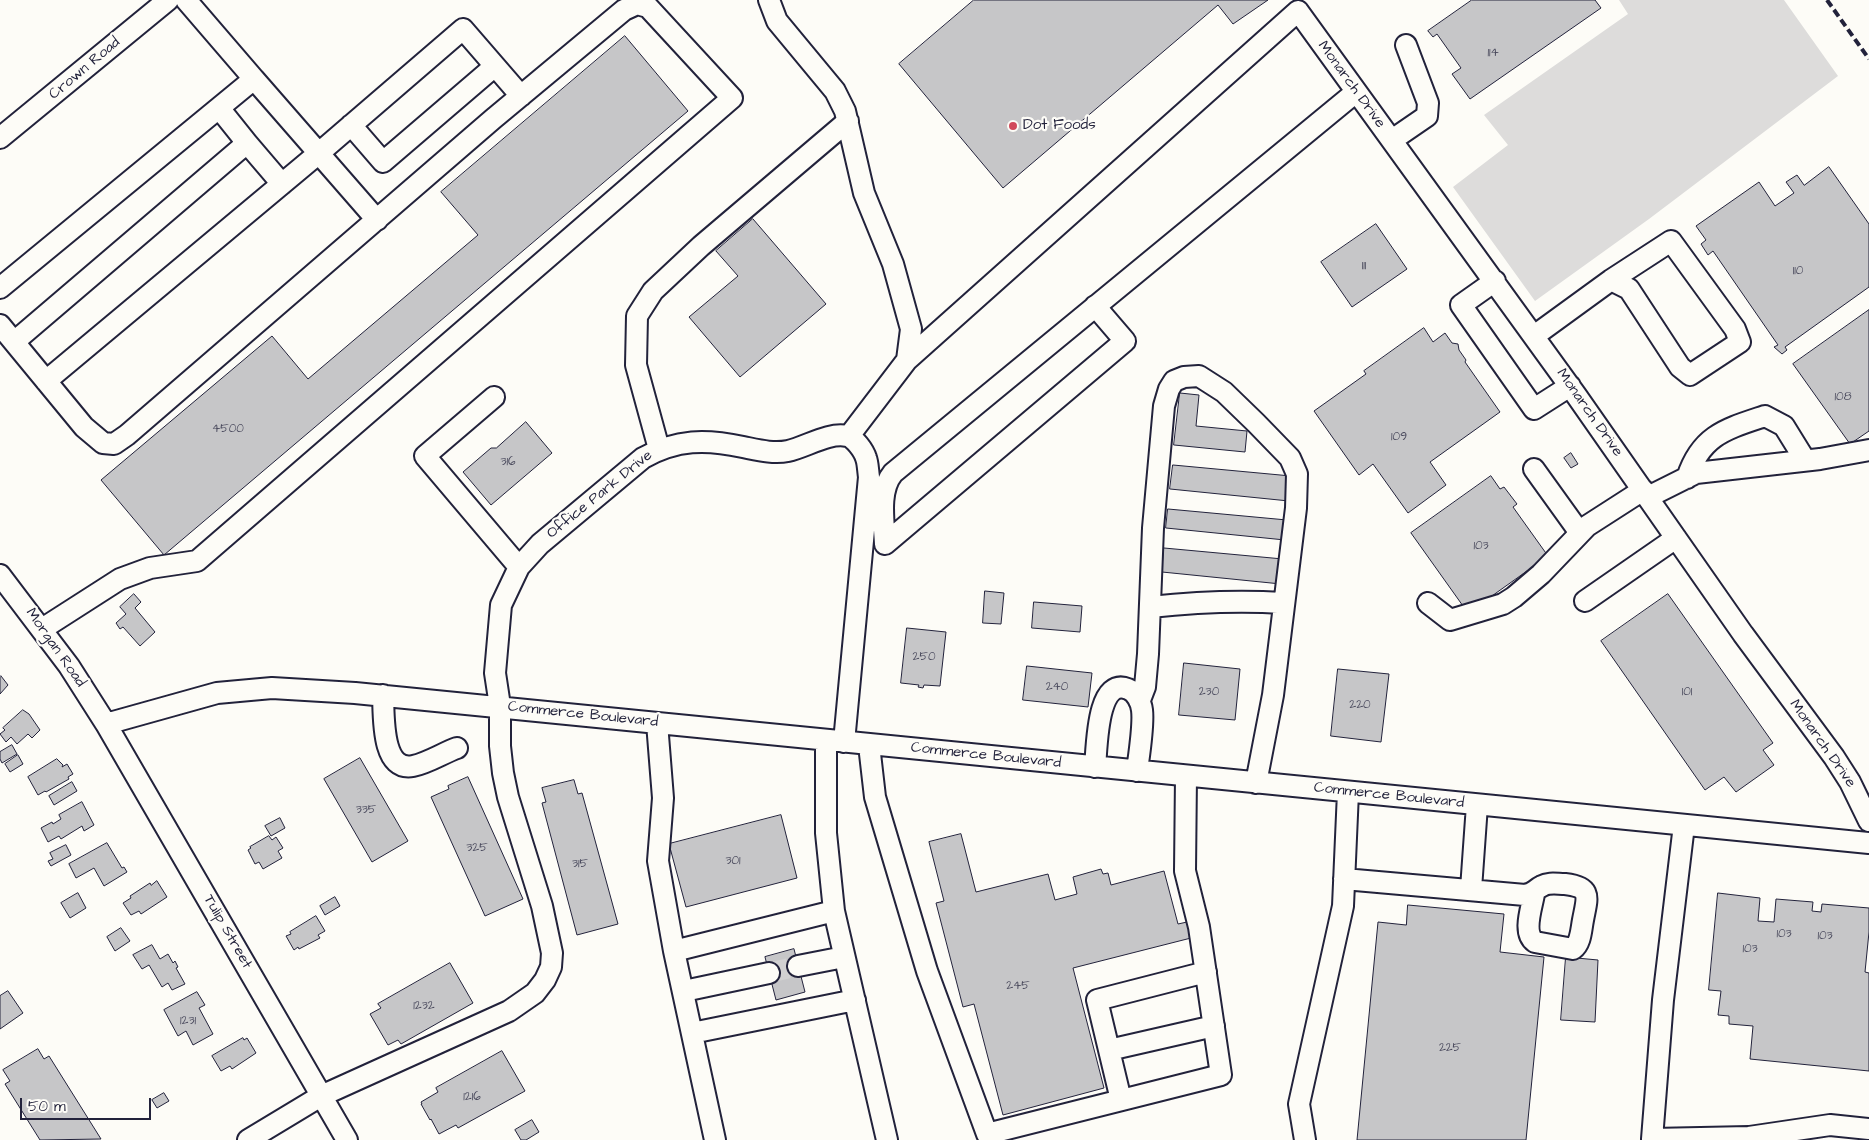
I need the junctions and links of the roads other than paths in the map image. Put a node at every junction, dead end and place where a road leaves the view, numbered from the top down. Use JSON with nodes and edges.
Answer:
{"nodes":[{"id":1,"x":168,"y":0,"type":"edge"},
{"id":2,"x":186,"y":0,"type":"edge"},
{"id":3,"x":768,"y":0,"type":"edge"},
{"id":4,"x":1406,"y":45,"type":"dead end"},
{"id":5,"x":494,"y":66,"type":"junction"},
{"id":6,"x":254,"y":79,"type":"junction"},
{"id":7,"x":1356,"y":92,"type":"junction"},
{"id":8,"x":521,"y":96,"type":"junction"},
{"id":9,"x":219,"y":108,"type":"junction"},
{"id":10,"x":848,"y":121,"type":"junction"},
{"id":11,"x":351,"y":125,"type":"junction"},
{"id":12,"x":0,"y":138,"type":"edge"},
{"id":13,"x":1392,"y":140,"type":"junction"},
{"id":14,"x":247,"y":143,"type":"junction"},
{"id":15,"x":319,"y":153,"type":"junction"},
{"id":16,"x":282,"y":184,"type":"junction"},
{"id":17,"x":378,"y":220,"type":"junction"},
{"id":18,"x":1612,"y":280,"type":"junction"},
{"id":19,"x":1495,"y":281,"type":"junction"},
{"id":20,"x":0,"y":288,"type":"edge"},
{"id":21,"x":1096,"y":306,"type":"junction"},
{"id":22,"x":0,"y":325,"type":"edge"},
{"id":23,"x":1534,"y":336,"type":"junction"},
{"id":24,"x":14,"y":342,"type":"junction"},
{"id":25,"x":907,"y":360,"type":"junction"},
{"id":26,"x":46,"y":381,"type":"junction"},
{"id":27,"x":1570,"y":386,"type":"junction"},
{"id":28,"x":494,"y":396,"type":"dead end"},
{"id":29,"x":849,"y":436,"type":"junction"},
{"id":30,"x":659,"y":449,"type":"junction"},
{"id":31,"x":1869,"y":450,"type":"edge"},
{"id":32,"x":1805,"y":460,"type":"junction"},
{"id":33,"x":1534,"y":469,"type":"dead end"},
{"id":34,"x":1687,"y":478,"type":"junction"},
{"id":35,"x":1645,"y":494,"type":"junction"},
{"id":36,"x":1580,"y":534,"type":"junction"},
{"id":37,"x":1676,"y":538,"type":"junction"},
{"id":38,"x":519,"y":567,"type":"junction"},
{"id":39,"x":0,"y":575,"type":"edge"},
{"id":40,"x":1585,"y":601,"type":"dead end"},
{"id":41,"x":1283,"y":603,"type":"junction"},
{"id":42,"x":1428,"y":603,"type":"dead end"},
{"id":43,"x":1150,"y":607,"type":"junction"},
{"id":44,"x":42,"y":629,"type":"junction"},
{"id":45,"x":383,"y":696,"type":"junction"},
{"id":46,"x":1140,"y":700,"type":"junction"},
{"id":47,"x":500,"y":706,"type":"junction"},
{"id":48,"x":657,"y":723,"type":"junction"},
{"id":49,"x":106,"y":724,"type":"junction"},
{"id":50,"x":835,"y":741,"type":"junction"},
{"id":51,"x":869,"y":745,"type":"junction"},
{"id":52,"x":457,"y":748,"type":"dead end"},
{"id":53,"x":1095,"y":767,"type":"junction"},
{"id":54,"x":1137,"y":771,"type":"junction"},
{"id":55,"x":1186,"y":776,"type":"junction"},
{"id":56,"x":1256,"y":783,"type":"junction"},
{"id":57,"x":1348,"y":792,"type":"junction"},
{"id":58,"x":1477,"y":805,"type":"junction"},
{"id":59,"x":1869,"y":821,"type":"edge"},
{"id":60,"x":1684,"y":825,"type":"junction"},
{"id":61,"x":1869,"y":843,"type":"edge"},
{"id":62,"x":1344,"y":879,"type":"junction"},
{"id":63,"x":1471,"y":889,"type":"junction"},
{"id":64,"x":1534,"y":894,"type":"dead end"},
{"id":65,"x":834,"y":912,"type":"junction"},
{"id":66,"x":674,"y":950,"type":"junction"},
{"id":67,"x":844,"y":957,"type":"junction"},
{"id":68,"x":798,"y":966,"type":"tunnel mouth"},
{"id":69,"x":1206,"y":972,"type":"junction"},
{"id":70,"x":769,"y":973,"type":"tunnel mouth"},
{"id":71,"x":684,"y":991,"type":"junction"},
{"id":72,"x":855,"y":1000,"type":"junction"},
{"id":73,"x":1214,"y":1026,"type":"junction"},
{"id":74,"x":692,"y":1033,"type":"junction"},
{"id":75,"x":1109,"y":1050,"type":"junction"},
{"id":76,"x":321,"y":1096,"type":"junction"},
{"id":77,"x":1121,"y":1100,"type":"junction"},
{"id":78,"x":1869,"y":1129,"type":"edge"},
{"id":79,"x":248,"y":1140,"type":"edge"},
{"id":80,"x":347,"y":1140,"type":"edge"},
{"id":81,"x":715,"y":1140,"type":"edge"},
{"id":82,"x":887,"y":1140,"type":"edge"},
{"id":83,"x":1305,"y":1140,"type":"edge"}],
"edges":[{"from":1,"to":12,"type":"street","name":"Crown Road"},
{"from":2,"to":6,"type":"street"},
{"from":3,"to":10,"type":"street"},
{"from":4,"to":13,"type":"street"},
{"from":5,"to":8,"type":"street"},
{"from":5,"to":11,"type":"street"},
{"from":5,"to":11,"type":"street"},
{"from":6,"to":9,"type":"street"},
{"from":6,"to":15,"type":"street"},
{"from":7,"to":13,"type":"street","name":"Monarch Drive"},
{"from":7,"to":21,"type":"street"},
{"from":7,"to":25,"type":"street","name":"Monarch Drive"},
{"from":8,"to":17,"type":"street"},
{"from":8,"to":44,"type":"street"},
{"from":9,"to":14,"type":"street"},
{"from":9,"to":20,"type":"street"},
{"from":10,"to":25,"type":"street"},
{"from":10,"to":30,"type":"street"},
{"from":11,"to":15,"type":"street"},
{"from":13,"to":19,"type":"street","name":"Monarch Drive"},
{"from":14,"to":16,"type":"street"},
{"from":14,"to":24,"type":"street"},
{"from":15,"to":16,"type":"street"},
{"from":15,"to":17,"type":"street"},
{"from":16,"to":26,"type":"street"},
{"from":17,"to":26,"type":"street"},
{"from":18,"to":18,"type":"street"},
{"from":18,"to":23,"type":"street"},
{"from":19,"to":23,"type":"street","name":"Monarch Drive"},
{"from":19,"to":27,"type":"street"},
{"from":21,"to":21,"type":"street"},
{"from":22,"to":24,"type":"street"},
{"from":23,"to":27,"type":"street","name":"Monarch Drive"},
{"from":24,"to":26,"type":"street"},
{"from":25,"to":29,"type":"street"},
{"from":27,"to":35,"type":"street","name":"Monarch Drive"},
{"from":28,"to":38,"type":"street"},
{"from":29,"to":30,"type":"street","name":"Office Park Drive"},
{"from":29,"to":50,"type":"street"},
{"from":30,"to":38,"type":"street","name":"Office Park Drive"},
{"from":31,"to":32,"type":"street"},
{"from":32,"to":34,"type":"street"},
{"from":32,"to":34,"type":"street"},
{"from":33,"to":36,"type":"street"},
{"from":34,"to":35,"type":"street"},
{"from":35,"to":36,"type":"street"},
{"from":35,"to":37,"type":"street","name":"Monarch Drive"},
{"from":36,"to":42,"type":"street"},
{"from":37,"to":40,"type":"street"},
{"from":37,"to":59,"type":"street","name":"Monarch Drive"},
{"from":38,"to":47,"type":"street","name":"Office Park Drive"},
{"from":39,"to":44,"type":"street","name":"Morgan Road"},
{"from":41,"to":43,"type":"street"},
{"from":41,"to":43,"type":"street"},
{"from":41,"to":56,"type":"street"},
{"from":43,"to":46,"type":"street"},
{"from":44,"to":49,"type":"street","name":"Morgan Road"},
{"from":45,"to":47,"type":"street","name":"Commerce Boulevard"},
{"from":45,"to":49,"type":"street","name":"Commerce Boulevard"},
{"from":45,"to":52,"type":"street"},
{"from":46,"to":53,"type":"street"},
{"from":46,"to":54,"type":"street"},
{"from":47,"to":48,"type":"street","name":"Commerce Boulevard"},
{"from":47,"to":76,"type":"street","name":"Office Park Drive"},
{"from":48,"to":50,"type":"street","name":"Commerce Boulevard"},
{"from":48,"to":66,"type":"street"},
{"from":49,"to":76,"type":"street","name":"Tulip Street"},
{"from":50,"to":51,"type":"street","name":"Commerce Boulevard"},
{"from":50,"to":65,"type":"street"},
{"from":51,"to":53,"type":"street","name":"Commerce Boulevard"},
{"from":51,"to":77,"type":"street"},
{"from":53,"to":54,"type":"street","name":"Commerce Boulevard"},
{"from":54,"to":55,"type":"street","name":"Commerce Boulevard"},
{"from":55,"to":56,"type":"street","name":"Commerce Boulevard"},
{"from":55,"to":69,"type":"street"},
{"from":56,"to":57,"type":"street","name":"Commerce Boulevard"},
{"from":57,"to":58,"type":"street","name":"Commerce Boulevard"},
{"from":57,"to":62,"type":"street"},
{"from":58,"to":60,"type":"street","name":"Commerce Boulevard"},
{"from":58,"to":63,"type":"street"},
{"from":60,"to":61,"type":"street","name":"Commerce Boulevard"},
{"from":60,"to":78,"type":"street"},
{"from":62,"to":63,"type":"street"},
{"from":62,"to":83,"type":"street"},
{"from":63,"to":64,"type":"street"},
{"from":65,"to":66,"type":"street"},
{"from":65,"to":67,"type":"street"},
{"from":66,"to":71,"type":"street"},
{"from":67,"to":68,"type":"street"},
{"from":67,"to":72,"type":"street"},
{"from":69,"to":73,"type":"street"},
{"from":69,"to":75,"type":"street"},
{"from":70,"to":71,"type":"street"},
{"from":71,"to":74,"type":"street"},
{"from":72,"to":74,"type":"street"},
{"from":72,"to":82,"type":"street"},
{"from":73,"to":75,"type":"street"},
{"from":73,"to":77,"type":"street"},
{"from":74,"to":81,"type":"street"},
{"from":75,"to":77,"type":"street"},
{"from":76,"to":79,"type":"street","name":"Office Park Drive"},
{"from":76,"to":80,"type":"street","name":"Tulip Street"}]}
